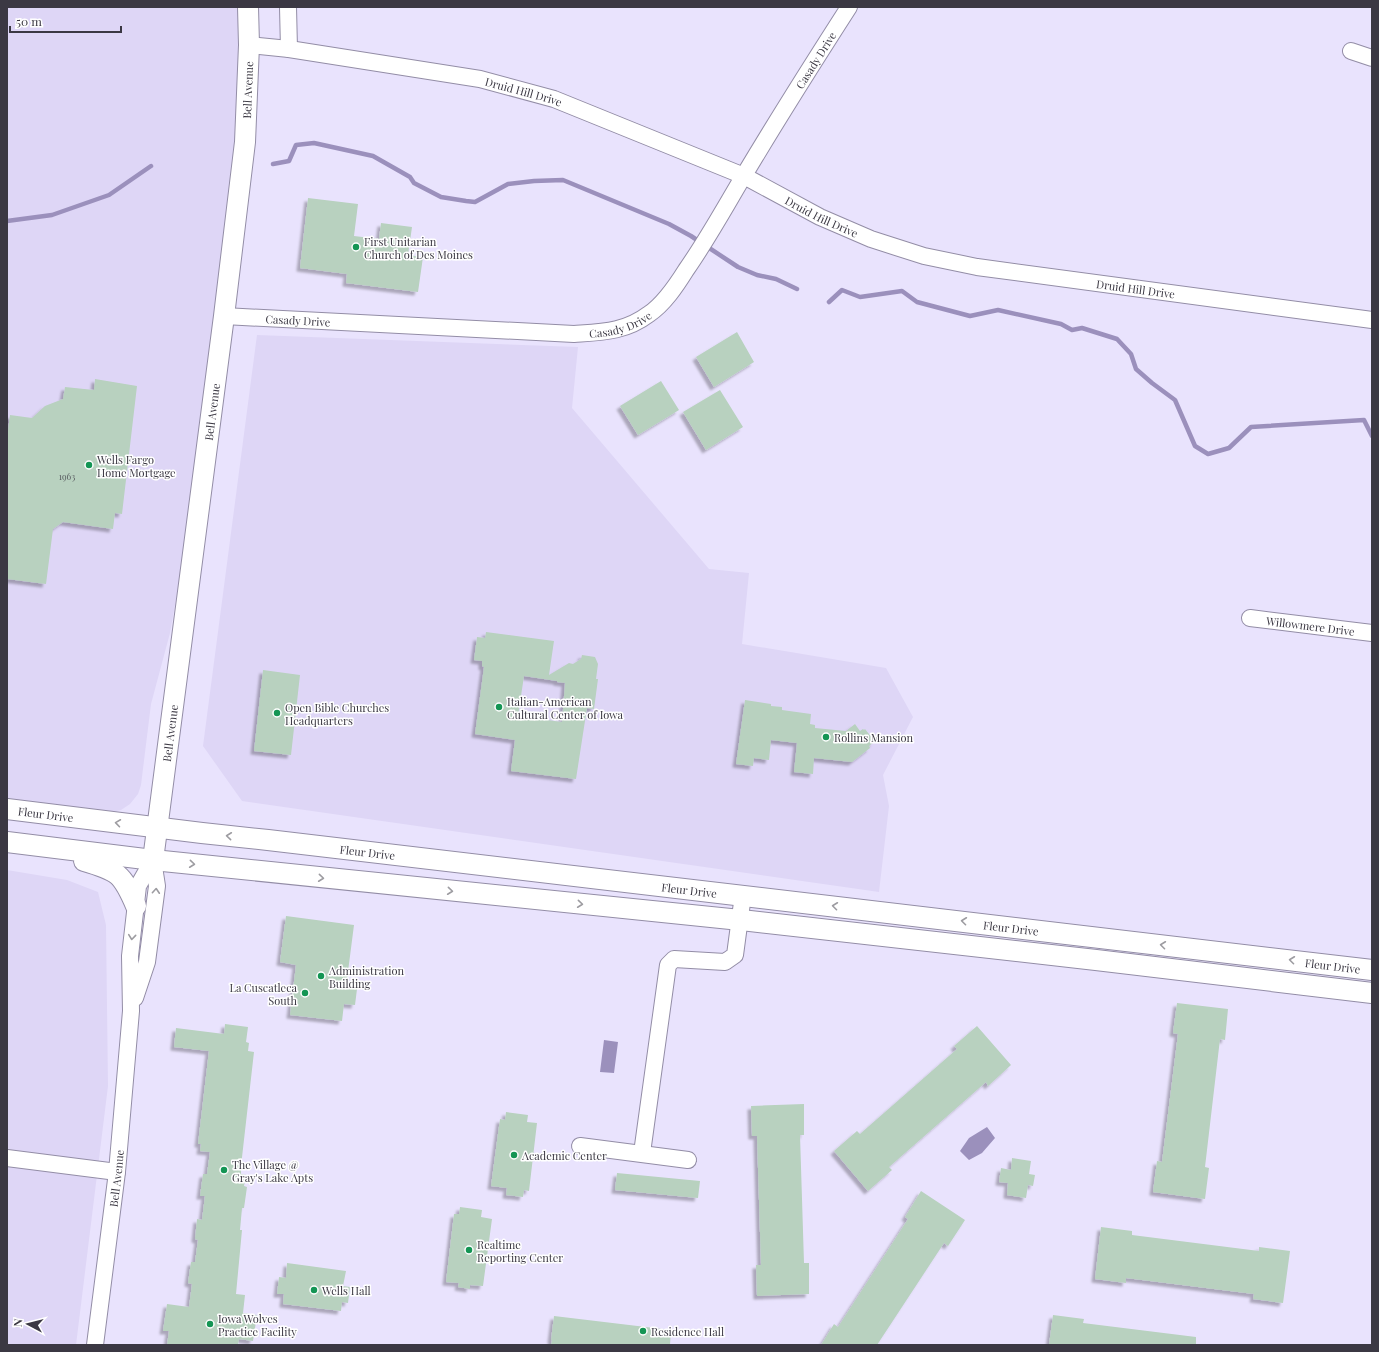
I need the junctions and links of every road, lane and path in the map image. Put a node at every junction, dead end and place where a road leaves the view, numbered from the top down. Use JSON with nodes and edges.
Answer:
{"nodes":[{"id":1,"x":248,"y":7,"type":"edge"},
{"id":2,"x":288,"y":7,"type":"edge"},
{"id":3,"x":849,"y":7,"type":"edge"},
{"id":4,"x":249,"y":45,"type":"junction"},
{"id":5,"x":290,"y":49,"type":"junction"},
{"id":6,"x":1351,"y":51,"type":"dead end"},
{"id":7,"x":1372,"y":58,"type":"edge"},
{"id":8,"x":744,"y":176,"type":"junction"},
{"id":9,"x":224,"y":316,"type":"junction"},
{"id":10,"x":1372,"y":320,"type":"edge"},
{"id":11,"x":1250,"y":618,"type":"dead end"},
{"id":12,"x":1372,"y":633,"type":"edge"},
{"id":13,"x":7,"y":809,"type":"edge"},
{"id":14,"x":157,"y":828,"type":"junction"},
{"id":15,"x":14,"y":843,"type":"edge"},
{"id":16,"x":153,"y":860,"type":"junction"},
{"id":17,"x":743,"y":895,"type":"junction"},
{"id":18,"x":136,"y":906,"type":"junction"},
{"id":19,"x":740,"y":920,"type":"junction"},
{"id":20,"x":1372,"y":970,"type":"edge"},
{"id":21,"x":1372,"y":993,"type":"edge"},
{"id":22,"x":131,"y":1011,"type":"junction"},
{"id":23,"x":580,"y":1146,"type":"dead end"},
{"id":24,"x":642,"y":1153,"type":"junction"},
{"id":25,"x":7,"y":1158,"type":"edge"},
{"id":26,"x":688,"y":1160,"type":"dead end"},
{"id":27,"x":117,"y":1172,"type":"junction"},
{"id":28,"x":95,"y":1345,"type":"edge"}],
"edges":[{"from":1,"to":4,"type":"main road"},
{"from":2,"to":5,"type":"street"},
{"from":3,"to":8,"type":"street","name":"Casady Drive"},
{"from":4,"to":5,"type":"street","name":"Bell Avenue"},
{"from":4,"to":9,"type":"main road","name":"Bell Avenue"},
{"from":5,"to":8,"type":"street","name":"Druid Hill Drive"},
{"from":6,"to":7,"type":"street"},
{"from":8,"to":9,"type":"street","name":"Casady Drive"},
{"from":8,"to":10,"type":"street","name":"Druid Hill Drive"},
{"from":9,"to":14,"type":"main road","name":"Bell Avenue"},
{"from":11,"to":12,"type":"street","name":"Willowmere Drive"},
{"from":14,"to":13,"type":"main road","name":"Fleur Drive","one_way":true},
{"from":14,"to":16,"type":"main road","name":"Bell Avenue"},
{"from":17,"to":14,"type":"main road","name":"Fleur Drive","one_way":true},
{"from":15,"to":16,"type":"main road","name":"Fleur Drive"},
{"from":15,"to":18,"type":"main road"},
{"from":16,"to":18,"type":"street","name":"Bell Avenue"},
{"from":16,"to":19,"type":"main road","name":"Fleur Drive","one_way":true},
{"from":22,"to":16,"type":"street","name":"Bell Avenue","one_way":true},
{"from":17,"to":19,"type":"street"},
{"from":20,"to":17,"type":"main road","name":"Fleur Drive","one_way":true},
{"from":18,"to":22,"type":"street","name":"Bell Avenue","one_way":true},
{"from":19,"to":21,"type":"main road","name":"Fleur Drive"},
{"from":19,"to":24,"type":"street"},
{"from":22,"to":27,"type":"street","name":"Bell Avenue"},
{"from":23,"to":24,"type":"street"},
{"from":24,"to":26,"type":"street"},
{"from":25,"to":27,"type":"street"},
{"from":27,"to":28,"type":"street","name":"Bell Avenue"}]}
